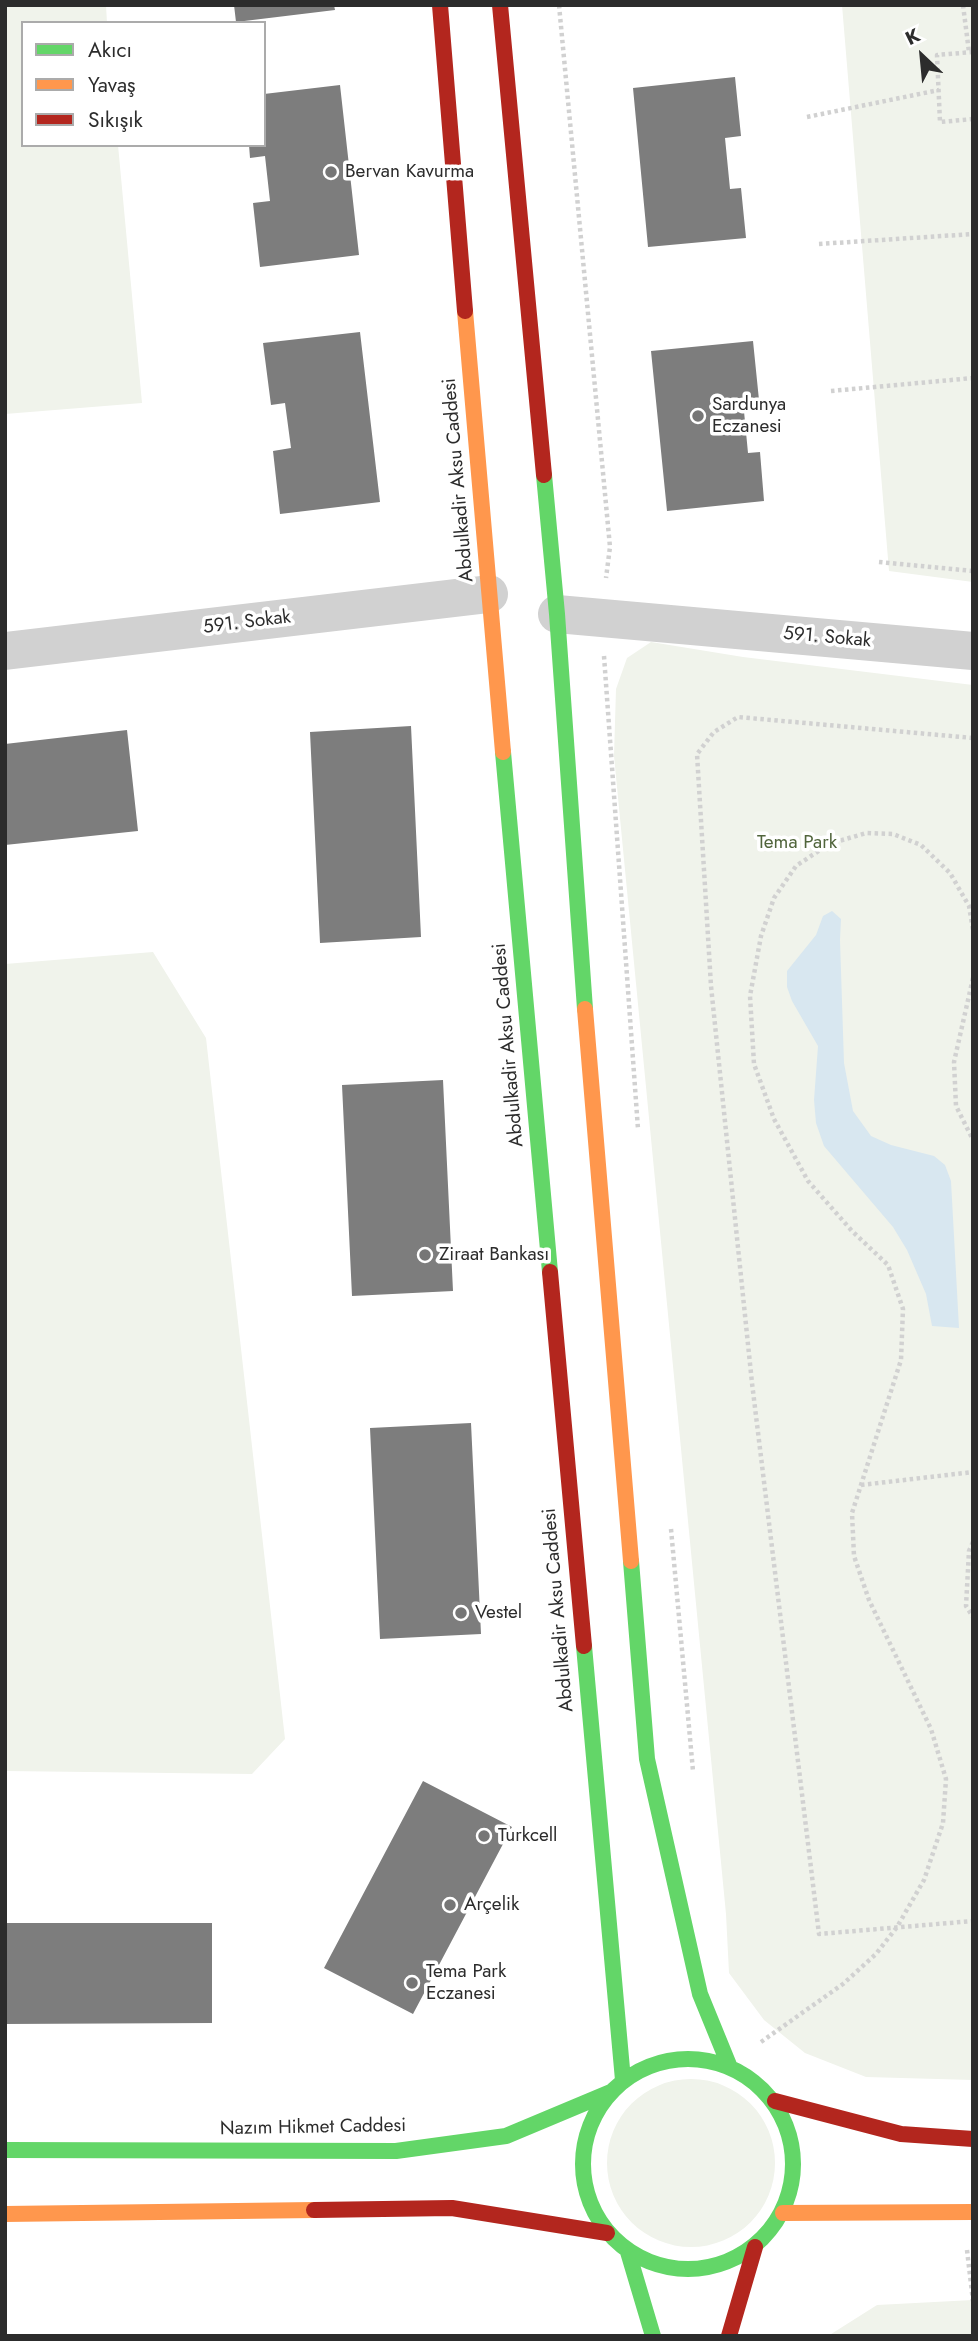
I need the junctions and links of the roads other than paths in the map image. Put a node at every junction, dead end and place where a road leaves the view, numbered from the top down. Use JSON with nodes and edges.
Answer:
{"nodes":[{"id":1,"x":440,"y":5,"type":"edge"},
{"id":2,"x":500,"y":5,"type":"edge"},
{"id":3,"x":489,"y":594,"type":"junction"},
{"id":4,"x":556,"y":614,"type":"junction"},
{"id":5,"x":5,"y":651,"type":"edge"},
{"id":6,"x":973,"y":651,"type":"edge"},
{"id":7,"x":729,"y":2065,"type":"junction"},
{"id":8,"x":623,"y":2080,"type":"junction"},
{"id":9,"x":611,"y":2092,"type":"junction"},
{"id":10,"x":775,"y":2101,"type":"junction"},
{"id":11,"x":973,"y":2139,"type":"edge"},
{"id":12,"x":5,"y":2150,"type":"edge"},
{"id":13,"x":967,"y":2212,"type":"edge"},
{"id":14,"x":783,"y":2213,"type":"junction"},
{"id":15,"x":5,"y":2214,"type":"edge"},
{"id":16,"x":607,"y":2233,"type":"junction"},
{"id":17,"x":755,"y":2247,"type":"junction"},
{"id":18,"x":628,"y":2252,"type":"junction"},
{"id":19,"x":653,"y":2336,"type":"edge"},
{"id":20,"x":729,"y":2336,"type":"edge"}],
"edges":[{"from":1,"to":3,"type":"main road","name":"Abdulkadir Aksu Caddesi"},
{"from":2,"to":4,"type":"main road"},
{"from":3,"to":5,"type":"street","name":"591. Sokak"},
{"from":3,"to":8,"type":"main road","name":"Abdulkadir Aksu Caddesi"},
{"from":4,"to":6,"type":"street","name":"591. Sokak"},
{"from":4,"to":7,"type":"main road"},
{"from":7,"to":8,"type":"main road"},
{"from":7,"to":10,"type":"main road"},
{"from":8,"to":9,"type":"main road"},
{"from":9,"to":12,"type":"main road","name":"Nazım Hikmet Caddesi"},
{"from":9,"to":16,"type":"main road"},
{"from":10,"to":11,"type":"main road"},
{"from":10,"to":14,"type":"main road"},
{"from":13,"to":14,"type":"main road"},
{"from":14,"to":17,"type":"main road"},
{"from":15,"to":16,"type":"main road"},
{"from":16,"to":18,"type":"main road"},
{"from":17,"to":18,"type":"main road"},
{"from":17,"to":20,"type":"main road"},
{"from":18,"to":19,"type":"main road"}]}
